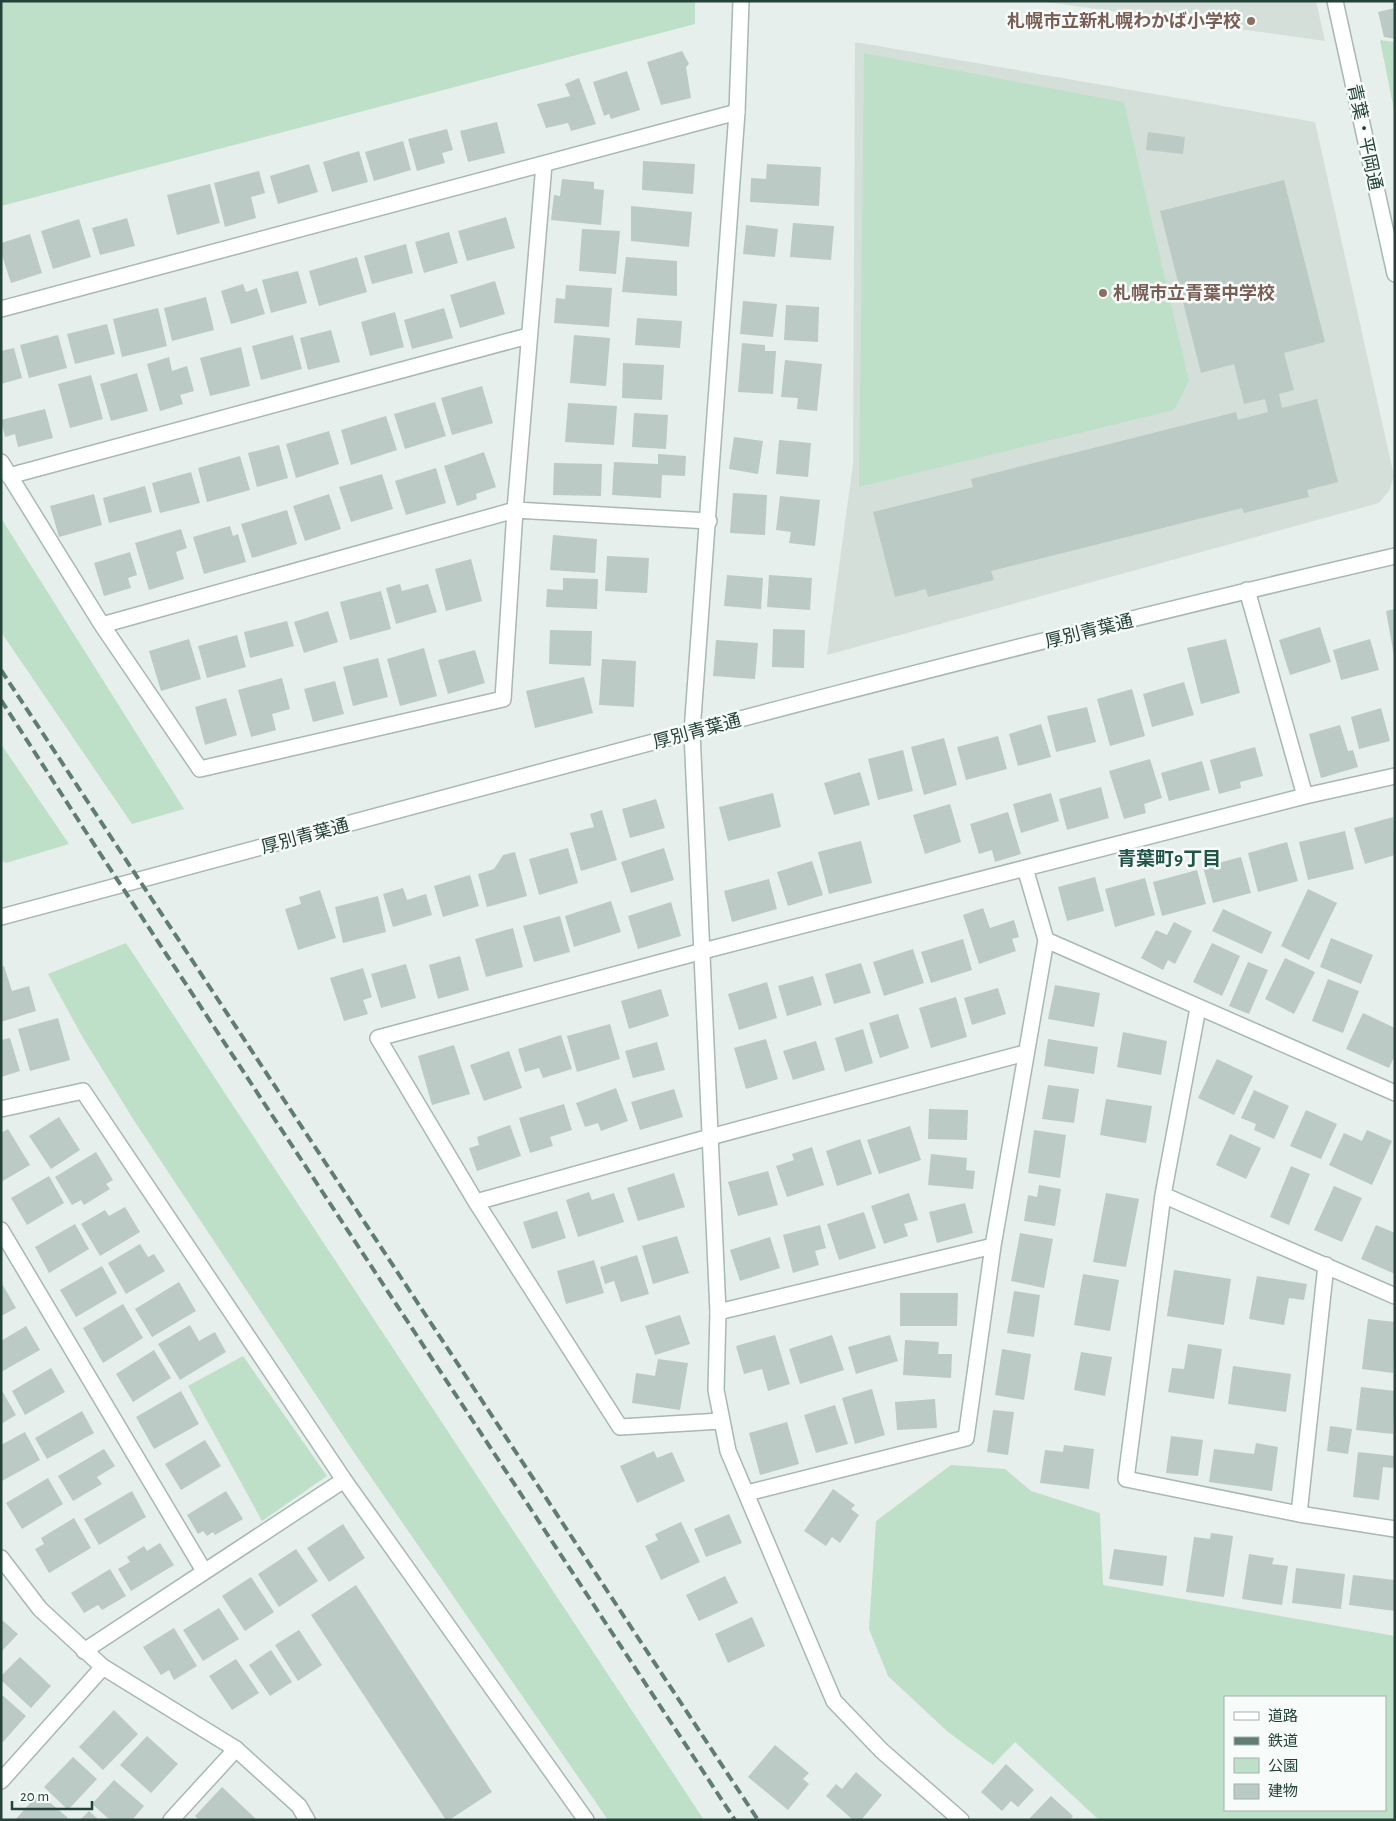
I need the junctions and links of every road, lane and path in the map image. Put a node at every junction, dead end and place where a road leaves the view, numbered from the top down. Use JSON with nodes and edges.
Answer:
{"nodes":[{"id":1,"x":741,"y":1,"type":"edge"},
{"id":2,"x":1335,"y":1,"type":"edge"},
{"id":3,"x":737,"y":112,"type":"junction"},
{"id":4,"x":544,"y":164,"type":"junction"},
{"id":5,"x":1395,"y":274,"type":"edge"},
{"id":6,"x":1,"y":309,"type":"edge"},
{"id":7,"x":528,"y":336,"type":"junction"},
{"id":8,"x":1,"y":462,"type":"edge"},
{"id":9,"x":9,"y":476,"type":"junction"},
{"id":10,"x":515,"y":510,"type":"junction"},
{"id":11,"x":709,"y":521,"type":"junction"},
{"id":12,"x":1395,"y":556,"type":"edge"},
{"id":13,"x":1247,"y":590,"type":"junction"},
{"id":14,"x":102,"y":625,"type":"junction"},
{"id":15,"x":692,"y":732,"type":"junction"},
{"id":16,"x":1395,"y":776,"type":"edge"},
{"id":17,"x":1305,"y":796,"type":"junction"},
{"id":18,"x":1025,"y":868,"type":"junction"},
{"id":19,"x":1,"y":917,"type":"edge"},
{"id":20,"x":1046,"y":940,"type":"junction"},
{"id":21,"x":703,"y":951,"type":"junction"},
{"id":22,"x":1198,"y":1008,"type":"junction"},
{"id":23,"x":1025,"y":1053,"type":"junction"},
{"id":24,"x":1395,"y":1093,"type":"edge"},
{"id":25,"x":1,"y":1109,"type":"edge"},
{"id":26,"x":710,"y":1137,"type":"junction"},
{"id":27,"x":1163,"y":1195,"type":"junction"},
{"id":28,"x":476,"y":1202,"type":"junction"},
{"id":29,"x":1,"y":1230,"type":"edge"},
{"id":30,"x":993,"y":1246,"type":"junction"},
{"id":31,"x":1326,"y":1265,"type":"junction"},
{"id":32,"x":1395,"y":1296,"type":"edge"},
{"id":33,"x":718,"y":1312,"type":"junction"},
{"id":34,"x":721,"y":1421,"type":"junction"},
{"id":35,"x":344,"y":1480,"type":"junction"},
{"id":36,"x":748,"y":1492,"type":"junction"},
{"id":37,"x":1299,"y":1514,"type":"junction"},
{"id":38,"x":1395,"y":1528,"type":"edge"},
{"id":39,"x":1,"y":1558,"type":"edge"},
{"id":40,"x":204,"y":1571,"type":"junction"},
{"id":41,"x":84,"y":1651,"type":"junction"},
{"id":42,"x":103,"y":1667,"type":"junction"},
{"id":43,"x":236,"y":1749,"type":"junction"},
{"id":44,"x":1,"y":1781,"type":"edge"},
{"id":45,"x":170,"y":1820,"type":"edge"},
{"id":46,"x":306,"y":1820,"type":"edge"},
{"id":47,"x":586,"y":1820,"type":"edge"},
{"id":48,"x":961,"y":1820,"type":"edge"}],
"edges":[{"from":1,"to":3,"type":"street"},
{"from":2,"to":5,"type":"street","name":"青葉・平岡通"},
{"from":3,"to":4,"type":"street"},
{"from":3,"to":11,"type":"street"},
{"from":4,"to":6,"type":"street"},
{"from":4,"to":7,"type":"street"},
{"from":7,"to":9,"type":"street"},
{"from":7,"to":10,"type":"street"},
{"from":8,"to":9,"type":"street"},
{"from":9,"to":14,"type":"street"},
{"from":10,"to":11,"type":"street"},
{"from":10,"to":14,"type":"street"},
{"from":10,"to":14,"type":"street"},
{"from":11,"to":15,"type":"street"},
{"from":12,"to":13,"type":"street","name":"厚別青葉通"},
{"from":13,"to":15,"type":"street","name":"厚別青葉通"},
{"from":13,"to":17,"type":"street"},
{"from":15,"to":19,"type":"street","name":"厚別青葉通"},
{"from":15,"to":21,"type":"street"},
{"from":16,"to":17,"type":"street"},
{"from":17,"to":18,"type":"street"},
{"from":18,"to":20,"type":"street"},
{"from":18,"to":21,"type":"street"},
{"from":20,"to":22,"type":"street"},
{"from":20,"to":23,"type":"street"},
{"from":21,"to":26,"type":"street"},
{"from":21,"to":28,"type":"street"},
{"from":22,"to":24,"type":"street"},
{"from":22,"to":27,"type":"street"},
{"from":23,"to":26,"type":"street"},
{"from":23,"to":30,"type":"street"},
{"from":25,"to":35,"type":"street"},
{"from":26,"to":28,"type":"street"},
{"from":26,"to":33,"type":"street"},
{"from":27,"to":31,"type":"street"},
{"from":27,"to":37,"type":"street"},
{"from":28,"to":34,"type":"street"},
{"from":29,"to":40,"type":"street"},
{"from":30,"to":33,"type":"street"},
{"from":30,"to":36,"type":"street"},
{"from":31,"to":32,"type":"street"},
{"from":31,"to":37,"type":"street"},
{"from":33,"to":34,"type":"street"},
{"from":34,"to":36,"type":"street"},
{"from":35,"to":40,"type":"street"},
{"from":35,"to":47,"type":"street"},
{"from":36,"to":48,"type":"street"},
{"from":37,"to":38,"type":"street"},
{"from":39,"to":41,"type":"street"},
{"from":40,"to":41,"type":"street"},
{"from":41,"to":42,"type":"street"},
{"from":42,"to":43,"type":"street"},
{"from":42,"to":44,"type":"street"},
{"from":43,"to":45,"type":"street"},
{"from":43,"to":46,"type":"street"}]}
